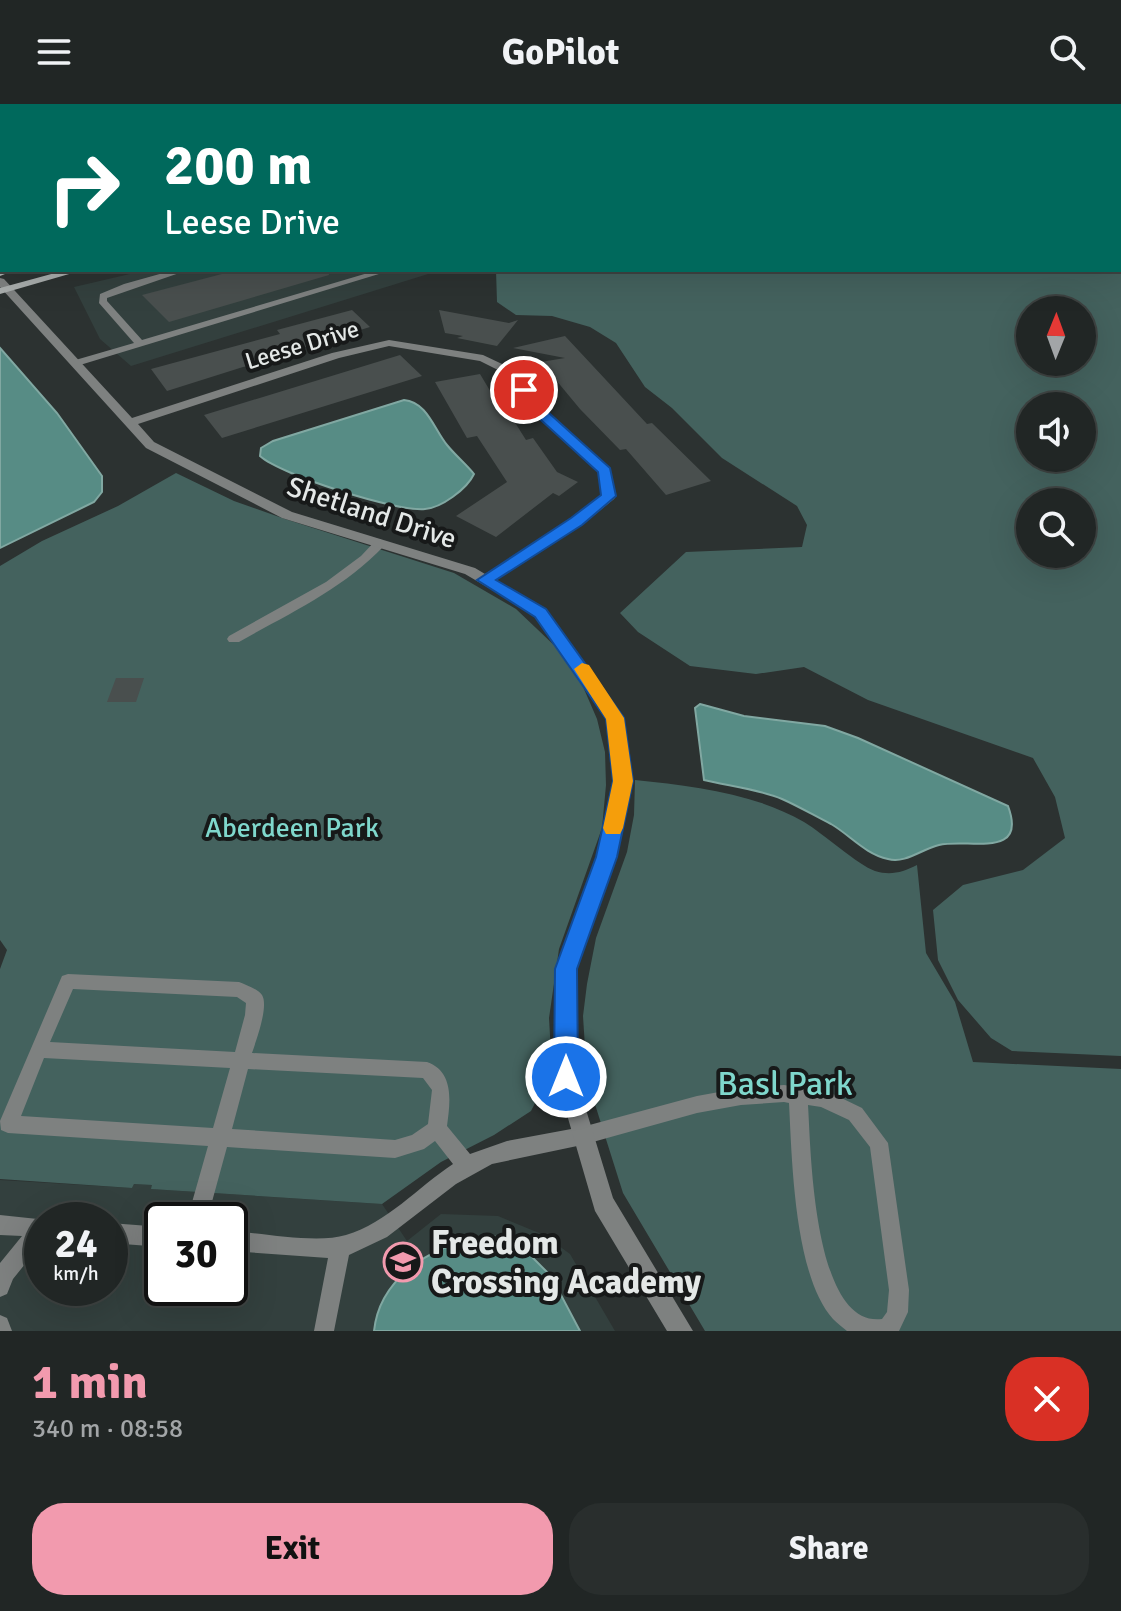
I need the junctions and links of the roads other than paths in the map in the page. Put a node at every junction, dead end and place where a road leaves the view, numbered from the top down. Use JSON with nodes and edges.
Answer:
{"nodes":[{"id":1,"x":69,"y":272,"type":"edge"},
{"id":2,"x":177,"y":272,"type":"edge"},
{"id":3,"x":381,"y":272,"type":"edge"},
{"id":4,"x":3,"y":287,"type":"edge"},
{"id":5,"x":140,"y":344,"type":"junction"},
{"id":6,"x":76,"y":363,"type":"junction"},
{"id":7,"x":130,"y":423,"type":"junction"},
{"id":8,"x":380,"y":543,"type":"junction"},
{"id":9,"x":485,"y":580,"type":"junction"},
{"id":10,"x":234,"y":639,"type":"dead end"},
{"id":11,"x":38,"y":1050,"type":"junction"},
{"id":12,"x":241,"y":1061,"type":"junction"},
{"id":13,"x":798,"y":1095,"type":"junction"},
{"id":14,"x":437,"y":1129,"type":"junction"},
{"id":15,"x":583,"y":1136,"type":"junction"},
{"id":16,"x":220,"y":1137,"type":"junction"},
{"id":17,"x":467,"y":1166,"type":"junction"},
{"id":18,"x":202,"y":1202,"type":"edge"},
{"id":19,"x":2,"y":1227,"type":"edge"},
{"id":20,"x":24,"y":1228,"type":"edge"},
{"id":21,"x":248,"y":1242,"type":"edge"},
{"id":22,"x":340,"y":1247,"type":"junction"},
{"id":23,"x":24,"y":1250,"type":"edge"},
{"id":24,"x":0,"y":1287,"type":"edge"},
{"id":25,"x":0,"y":1325,"type":"edge"},
{"id":26,"x":2,"y":1331,"type":"edge"},
{"id":27,"x":324,"y":1331,"type":"edge"},
{"id":28,"x":681,"y":1331,"type":"edge"}],
"edges":[{"from":1,"to":4,"type":"main road"},
{"from":2,"to":5,"type":"lane"},
{"from":3,"to":5,"type":"lane"},
{"from":4,"to":6,"type":"street","name":"Shetland Drive"},
{"from":5,"to":6,"type":"lane"},
{"from":6,"to":7,"type":"street","name":"Shetland Drive"},
{"from":7,"to":8,"type":"street","name":"Shetland Drive"},
{"from":7,"to":9,"type":"street","name":"Leese Drive"},
{"from":8,"to":9,"type":"street","name":"Shetland Drive"},
{"from":8,"to":10,"type":"lane"},
{"from":9,"to":15,"type":"street","name":"Shetland Drive"},
{"from":11,"to":12,"type":"lane"},
{"from":11,"to":12,"type":"lane"},
{"from":11,"to":16,"type":"lane"},
{"from":12,"to":14,"type":"lane"},
{"from":12,"to":16,"type":"lane"},
{"from":13,"to":13,"type":"lane"},
{"from":13,"to":15,"type":"lane"},
{"from":14,"to":16,"type":"lane"},
{"from":14,"to":17,"type":"lane"},
{"from":15,"to":17,"type":"lane"},
{"from":15,"to":28,"type":"street","name":"Shetland Drive"},
{"from":16,"to":18,"type":"lane"},
{"from":17,"to":22,"type":"lane"},
{"from":19,"to":20,"type":"lane"},
{"from":21,"to":22,"type":"lane"},
{"from":22,"to":27,"type":"lane"},
{"from":23,"to":24,"type":"lane"},
{"from":25,"to":26,"type":"lane"}]}
